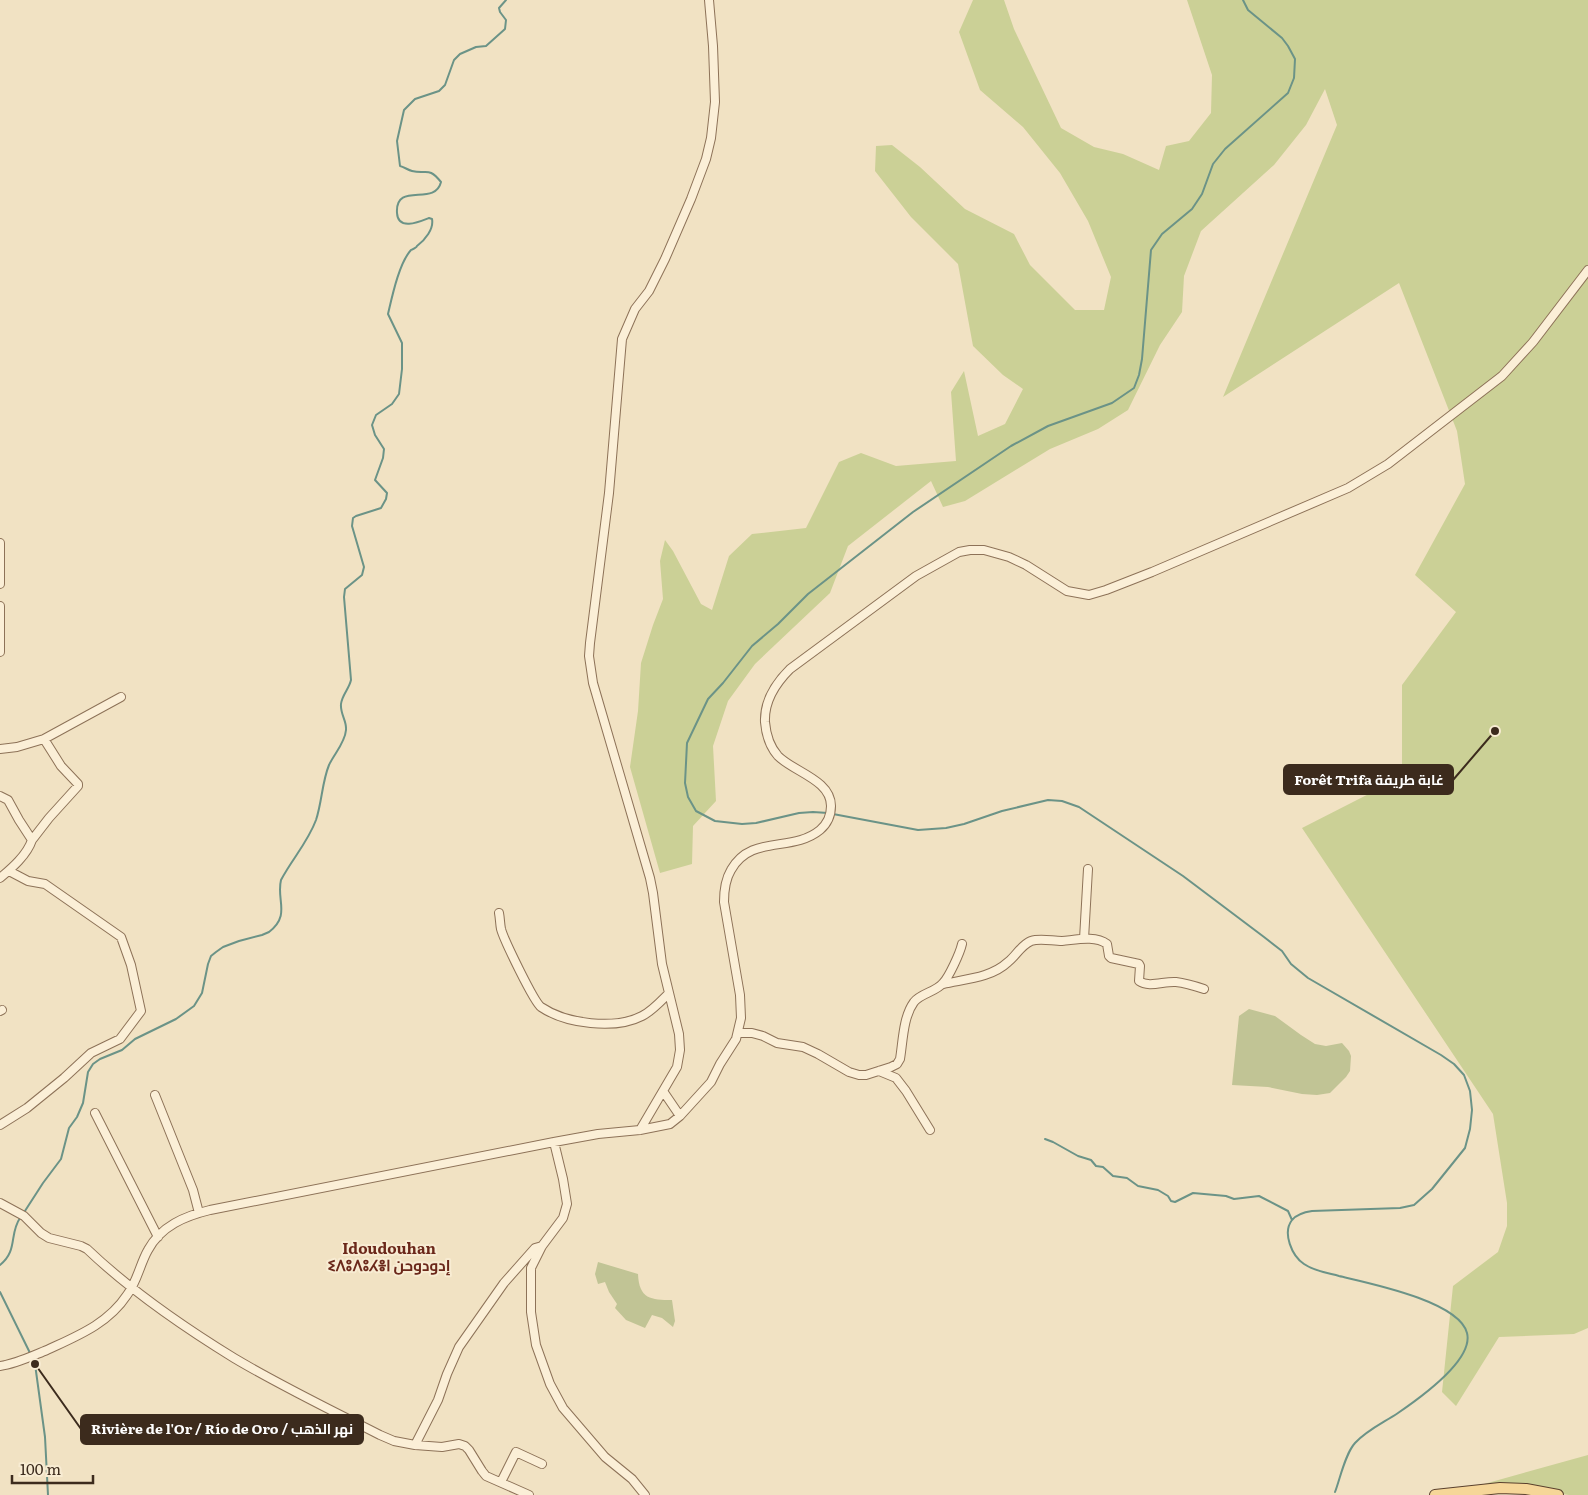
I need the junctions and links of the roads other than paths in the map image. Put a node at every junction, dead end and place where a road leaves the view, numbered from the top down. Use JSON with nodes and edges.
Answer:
{"nodes":[{"id":1,"x":709,"y":0,"type":"edge"},
{"id":2,"x":1588,"y":270,"type":"edge"},
{"id":3,"x":0,"y":544,"type":"edge"},
{"id":4,"x":0,"y":584,"type":"edge"},
{"id":5,"x":0,"y":606,"type":"edge"},
{"id":6,"x":0,"y":652,"type":"edge"},
{"id":7,"x":121,"y":697,"type":"dead end"},
{"id":8,"x":44,"y":739,"type":"junction"},
{"id":9,"x":0,"y":749,"type":"edge"},
{"id":10,"x":0,"y":796,"type":"edge"},
{"id":11,"x":32,"y":840,"type":"junction"},
{"id":12,"x":1088,"y":869,"type":"dead end"},
{"id":13,"x":9,"y":871,"type":"junction"},
{"id":14,"x":0,"y":878,"type":"edge"},
{"id":15,"x":499,"y":914,"type":"dead end"},
{"id":16,"x":1084,"y":939,"type":"junction"},
{"id":17,"x":962,"y":944,"type":"dead end"},
{"id":18,"x":943,"y":984,"type":"junction"},
{"id":19,"x":1204,"y":988,"type":"dead end"},
{"id":20,"x":668,"y":994,"type":"junction"},
{"id":21,"x":738,"y":1033,"type":"junction"},
{"id":22,"x":878,"y":1071,"type":"junction"},
{"id":23,"x":664,"y":1091,"type":"junction"},
{"id":24,"x":155,"y":1095,"type":"dead end"},
{"id":25,"x":95,"y":1113,"type":"dead end"},
{"id":26,"x":680,"y":1116,"type":"junction"},
{"id":27,"x":0,"y":1125,"type":"edge"},
{"id":28,"x":640,"y":1130,"type":"junction"},
{"id":29,"x":930,"y":1130,"type":"dead end"},
{"id":30,"x":554,"y":1142,"type":"junction"},
{"id":31,"x":0,"y":1203,"type":"edge"},
{"id":32,"x":199,"y":1213,"type":"junction"},
{"id":33,"x":158,"y":1237,"type":"junction"},
{"id":34,"x":542,"y":1246,"type":"junction"},
{"id":35,"x":131,"y":1288,"type":"junction"},
{"id":36,"x":0,"y":1366,"type":"edge"},
{"id":37,"x":416,"y":1445,"type":"junction"},
{"id":38,"x":542,"y":1464,"type":"dead end"},
{"id":39,"x":501,"y":1482,"type":"junction"},
{"id":40,"x":528,"y":1495,"type":"edge"},
{"id":41,"x":645,"y":1495,"type":"edge"},
{"id":42,"x":1435,"y":1495,"type":"edge"},
{"id":43,"x":1558,"y":1495,"type":"edge"}],
"edges":[{"from":1,"to":20,"type":"street"},
{"from":2,"to":21,"type":"street"},
{"from":3,"to":4,"type":"street"},
{"from":5,"to":6,"type":"street"},
{"from":7,"to":8,"type":"street"},
{"from":8,"to":9,"type":"street"},
{"from":8,"to":11,"type":"street"},
{"from":10,"to":11,"type":"street"},
{"from":11,"to":13,"type":"street"},
{"from":12,"to":16,"type":"street"},
{"from":13,"to":14,"type":"street"},
{"from":13,"to":27,"type":"street"},
{"from":15,"to":20,"type":"street"},
{"from":16,"to":18,"type":"street"},
{"from":16,"to":19,"type":"street"},
{"from":17,"to":18,"type":"street"},
{"from":18,"to":22,"type":"street"},
{"from":20,"to":23,"type":"street"},
{"from":21,"to":22,"type":"street"},
{"from":21,"to":26,"type":"street"},
{"from":22,"to":29,"type":"street"},
{"from":23,"to":26,"type":"street"},
{"from":23,"to":28,"type":"street"},
{"from":24,"to":32,"type":"street"},
{"from":25,"to":33,"type":"street"},
{"from":26,"to":28,"type":"street"},
{"from":28,"to":30,"type":"street"},
{"from":30,"to":32,"type":"street"},
{"from":30,"to":34,"type":"street"},
{"from":31,"to":35,"type":"street"},
{"from":32,"to":33,"type":"street"},
{"from":33,"to":35,"type":"street"},
{"from":34,"to":37,"type":"street"},
{"from":34,"to":41,"type":"street"},
{"from":35,"to":36,"type":"street"},
{"from":35,"to":37,"type":"street"},
{"from":37,"to":39,"type":"street"},
{"from":38,"to":39,"type":"street"},
{"from":39,"to":40,"type":"street"},
{"from":42,"to":43,"type":"main road"}]}
